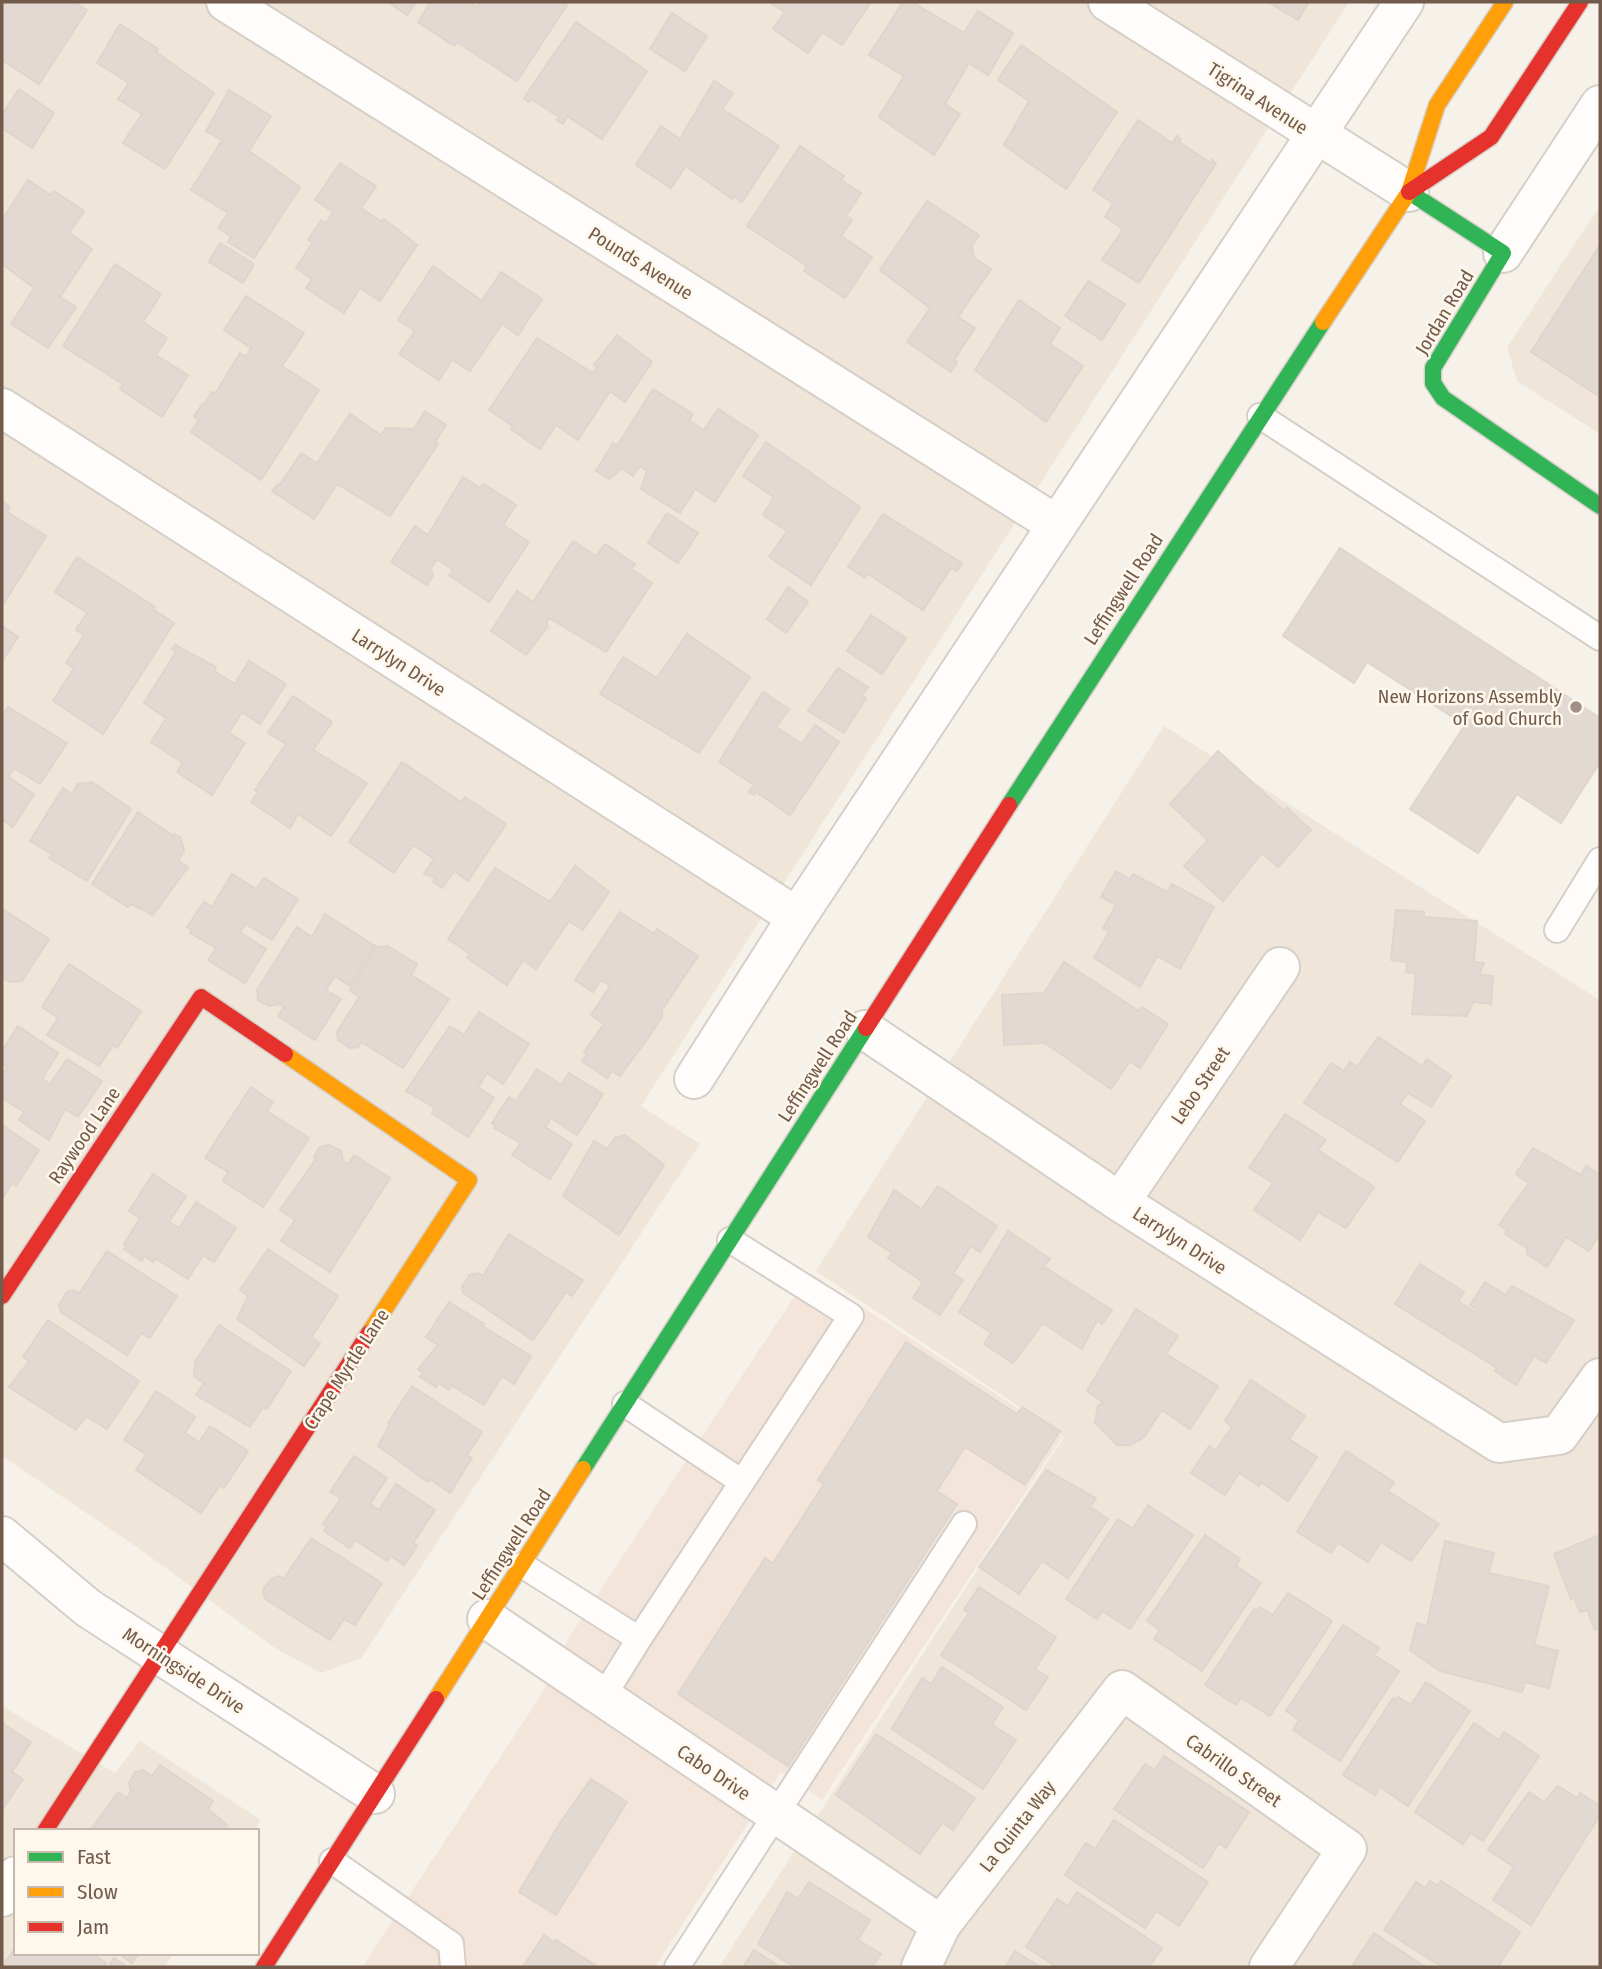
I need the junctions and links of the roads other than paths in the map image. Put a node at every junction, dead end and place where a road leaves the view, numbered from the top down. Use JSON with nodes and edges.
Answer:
{"nodes":[{"id":1,"x":226,"y":2,"type":"edge"},
{"id":2,"x":1108,"y":2,"type":"edge"},
{"id":3,"x":1404,"y":2,"type":"edge"},
{"id":4,"x":1505,"y":2,"type":"edge"},
{"id":5,"x":1580,"y":2,"type":"edge"},
{"id":6,"x":1600,"y":105,"type":"edge"},
{"id":7,"x":1317,"y":135,"type":"junction"},
{"id":8,"x":1409,"y":192,"type":"junction"},
{"id":9,"x":1503,"y":253,"type":"junction"},
{"id":10,"x":2,"y":408,"type":"edge"},
{"id":11,"x":1260,"y":416,"type":"junction"},
{"id":12,"x":1600,"y":506,"type":"edge"},
{"id":13,"x":1057,"y":525,"type":"junction"},
{"id":14,"x":1600,"y":638,"type":"edge"},
{"id":15,"x":1600,"y":860,"type":"edge"},
{"id":16,"x":797,"y":916,"type":"junction"},
{"id":17,"x":1557,"y":930,"type":"dead end"},
{"id":18,"x":1280,"y":967,"type":"dead end"},
{"id":19,"x":201,"y":997,"type":"joint"},
{"id":20,"x":865,"y":1030,"type":"junction"},
{"id":21,"x":694,"y":1079,"type":"dead end"},
{"id":22,"x":1120,"y":1202,"type":"junction"},
{"id":23,"x":730,"y":1240,"type":"junction"},
{"id":24,"x":2,"y":1296,"type":"edge"},
{"id":25,"x":1600,"y":1378,"type":"edge"},
{"id":26,"x":625,"y":1404,"type":"junction"},
{"id":27,"x":742,"y":1482,"type":"junction"},
{"id":28,"x":964,"y":1524,"type":"dead end"},
{"id":29,"x":2,"y":1536,"type":"edge"},
{"id":30,"x":522,"y":1565,"type":"junction"},
{"id":31,"x":487,"y":1619,"type":"junction"},
{"id":32,"x":639,"y":1639,"type":"junction"},
{"id":33,"x":161,"y":1654,"type":"junction"},
{"id":34,"x":1122,"y":1690,"type":"joint"},
{"id":35,"x":603,"y":1697,"type":"junction"},
{"id":36,"x":375,"y":1794,"type":"junction"},
{"id":37,"x":775,"y":1813,"type":"junction"},
{"id":38,"x":46,"y":1829,"type":"edge"},
{"id":39,"x":332,"y":1861,"type":"junction"},
{"id":40,"x":14,"y":1879,"type":"edge"},
{"id":41,"x":2,"y":1897,"type":"edge"},
{"id":42,"x":940,"y":1925,"type":"junction"},
{"id":43,"x":264,"y":1967,"type":"edge"},
{"id":44,"x":453,"y":1967,"type":"edge"},
{"id":45,"x":677,"y":1967,"type":"edge"},
{"id":46,"x":921,"y":1967,"type":"edge"},
{"id":47,"x":1269,"y":1967,"type":"edge"}],
"edges":[{"from":1,"to":13,"type":"street","name":"Pounds Avenue"},
{"from":2,"to":7,"type":"street","name":"Tigrina Avenue"},
{"from":3,"to":7,"type":"street"},
{"from":4,"to":8,"type":"main road","name":"Leffingwell Road"},
{"from":5,"to":8,"type":"main road","name":"Leffingwell Road"},
{"from":6,"to":9,"type":"street"},
{"from":7,"to":8,"type":"street","name":"Tigrina Avenue"},
{"from":7,"to":13,"type":"street"},
{"from":8,"to":9,"type":"main road"},
{"from":8,"to":11,"type":"main road","name":"Leffingwell Road"},
{"from":9,"to":12,"type":"main road","name":"Jordan Road"},
{"from":10,"to":16,"type":"street","name":"Larrylyn Drive"},
{"from":11,"to":14,"type":"lane"},
{"from":11,"to":20,"type":"main road","name":"Leffingwell Road"},
{"from":13,"to":16,"type":"street"},
{"from":15,"to":17,"type":"lane"},
{"from":16,"to":21,"type":"street"},
{"from":18,"to":22,"type":"street","name":"Lebo Street"},
{"from":19,"to":24,"type":"main road","name":"Raywood Lane"},
{"from":19,"to":33,"type":"main road","name":"Crape Myrtle Lane"},
{"from":20,"to":22,"type":"street","name":"Larrylyn Drive"},
{"from":20,"to":23,"type":"main road","name":"Leffingwell Road"},
{"from":22,"to":25,"type":"street","name":"Larrylyn Drive"},
{"from":23,"to":26,"type":"main road","name":"Leffingwell Road"},
{"from":23,"to":27,"type":"lane"},
{"from":26,"to":27,"type":"lane"},
{"from":26,"to":30,"type":"main road","name":"Leffingwell Road"},
{"from":27,"to":32,"type":"lane"},
{"from":28,"to":37,"type":"lane"},
{"from":29,"to":33,"type":"street","name":"Morningside Drive"},
{"from":30,"to":31,"type":"main road","name":"Leffingwell Road"},
{"from":30,"to":32,"type":"lane"},
{"from":31,"to":35,"type":"street","name":"Cabo Drive"},
{"from":31,"to":36,"type":"main road","name":"Leffingwell Road"},
{"from":32,"to":35,"type":"lane"},
{"from":33,"to":36,"type":"street","name":"Morningside Drive"},
{"from":33,"to":38,"type":"main road","name":"Crape Myrtle Lane"},
{"from":34,"to":42,"type":"street","name":"La Quinta Way"},
{"from":34,"to":47,"type":"street","name":"Cabrillo Street"},
{"from":35,"to":37,"type":"street","name":"Cabo Drive"},
{"from":36,"to":39,"type":"main road","name":"Leffingwell Road"},
{"from":37,"to":42,"type":"street","name":"Cabo Drive"},
{"from":37,"to":45,"type":"lane"},
{"from":39,"to":43,"type":"main road","name":"Leffingwell Road"},
{"from":39,"to":44,"type":"lane"},
{"from":40,"to":41,"type":"street"},
{"from":42,"to":46,"type":"street","name":"La Quinta Way"}]}
